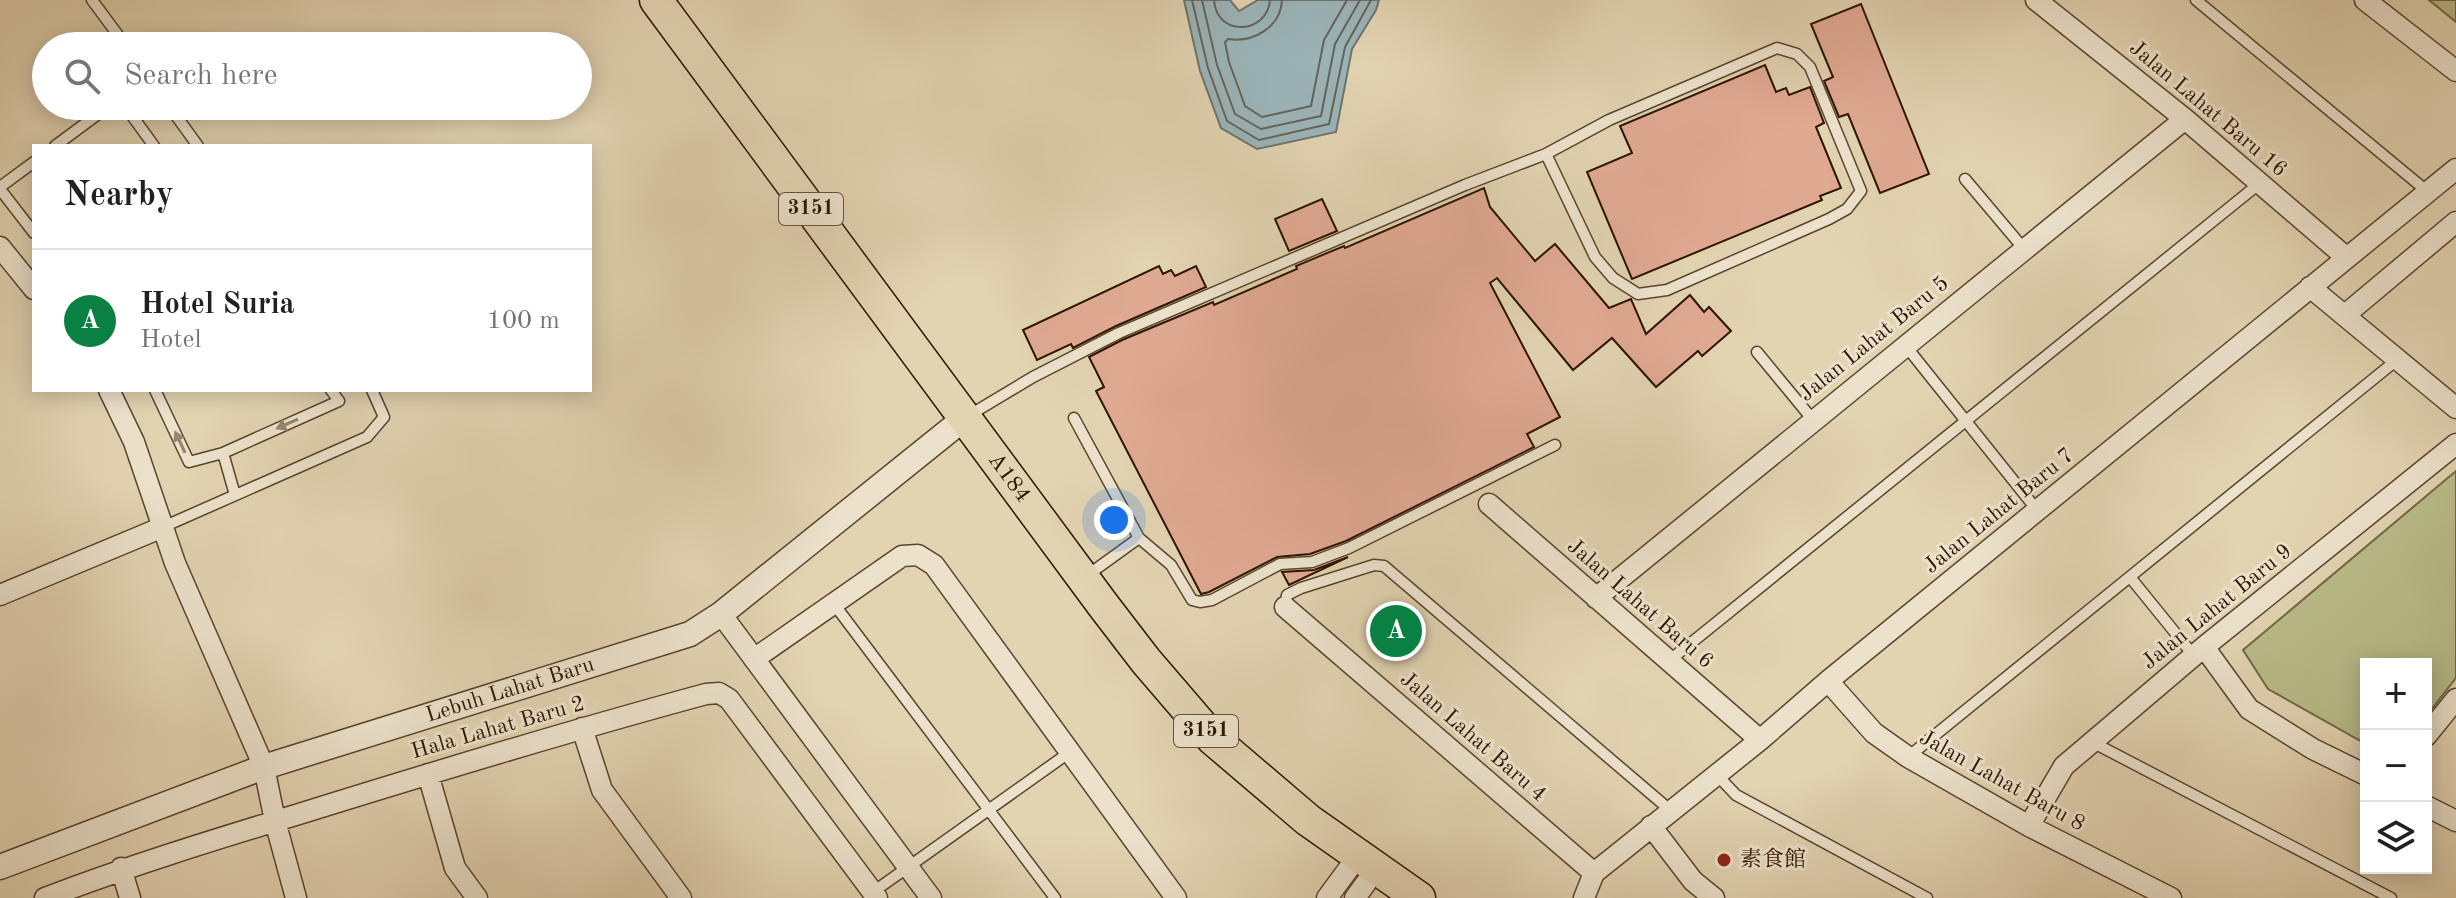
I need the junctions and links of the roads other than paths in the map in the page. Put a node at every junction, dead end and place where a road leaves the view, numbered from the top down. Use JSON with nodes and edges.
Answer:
{"nodes":[{"id":1,"x":92,"y":0,"type":"edge"},
{"id":2,"x":656,"y":0,"type":"edge"},
{"id":3,"x":2036,"y":0,"type":"edge"},
{"id":4,"x":2196,"y":0,"type":"edge"},
{"id":5,"x":2365,"y":0,"type":"edge"},
{"id":6,"x":116,"y":32,"type":"edge"},
{"id":7,"x":2456,"y":71,"type":"edge"},
{"id":8,"x":2185,"y":119,"type":"junction"},
{"id":9,"x":90,"y":120,"type":"edge"},
{"id":10,"x":135,"y":120,"type":"edge"},
{"id":11,"x":179,"y":120,"type":"edge"},
{"id":12,"x":58,"y":144,"type":"edge"},
{"id":13,"x":153,"y":144,"type":"edge"},
{"id":14,"x":197,"y":144,"type":"edge"},
{"id":15,"x":1546,"y":154,"type":"junction"},
{"id":16,"x":32,"y":164,"type":"edge"},
{"id":17,"x":2456,"y":169,"type":"edge"},
{"id":18,"x":1965,"y":179,"type":"dead end"},
{"id":19,"x":2260,"y":183,"type":"junction"},
{"id":20,"x":0,"y":188,"type":"edge"},
{"id":21,"x":2428,"y":192,"type":"junction"},
{"id":22,"x":2456,"y":222,"type":"edge"},
{"id":23,"x":32,"y":230,"type":"edge"},
{"id":24,"x":0,"y":247,"type":"edge"},
{"id":25,"x":2024,"y":249,"type":"junction"},
{"id":26,"x":2347,"y":258,"type":"junction"},
{"id":27,"x":32,"y":287,"type":"edge"},
{"id":28,"x":2310,"y":287,"type":"junction"},
{"id":29,"x":2345,"y":315,"type":"junction"},
{"id":30,"x":1905,"y":345,"type":"junction"},
{"id":31,"x":1757,"y":352,"type":"dead end"},
{"id":32,"x":2398,"y":359,"type":"junction"},
{"id":33,"x":110,"y":392,"type":"edge"},
{"id":34,"x":156,"y":392,"type":"edge"},
{"id":35,"x":332,"y":392,"type":"edge"},
{"id":36,"x":373,"y":392,"type":"edge"},
{"id":37,"x":2456,"y":408,"type":"edge"},
{"id":38,"x":966,"y":417,"type":"junction"},
{"id":39,"x":1074,"y":418,"type":"dead end"},
{"id":40,"x":1813,"y":420,"type":"junction"},
{"id":41,"x":1966,"y":421,"type":"junction"},
{"id":42,"x":2456,"y":444,"type":"edge"},
{"id":43,"x":1555,"y":445,"type":"dead end"},
{"id":44,"x":223,"y":453,"type":"junction"},
{"id":45,"x":235,"y":495,"type":"junction"},
{"id":46,"x":1489,"y":504,"type":"dead end"},
{"id":47,"x":2037,"y":510,"type":"junction"},
{"id":48,"x":163,"y":527,"type":"junction"},
{"id":49,"x":1139,"y":538,"type":"junction"},
{"id":50,"x":2130,"y":577,"type":"junction"},
{"id":51,"x":1084,"y":578,"type":"junction"},
{"id":52,"x":0,"y":595,"type":"edge"},
{"id":53,"x":1596,"y":598,"type":"junction"},
{"id":54,"x":834,"y":604,"type":"junction"},
{"id":55,"x":1285,"y":607,"type":"joint"},
{"id":56,"x":721,"y":614,"type":"junction"},
{"id":57,"x":2199,"y":651,"type":"junction"},
{"id":58,"x":754,"y":659,"type":"junction"},
{"id":59,"x":1670,"y":660,"type":"junction"},
{"id":60,"x":1828,"y":681,"type":"junction"},
{"id":61,"x":2456,"y":699,"type":"edge"},
{"id":62,"x":582,"y":728,"type":"junction"},
{"id":63,"x":2431,"y":730,"type":"edge"},
{"id":64,"x":1760,"y":740,"type":"junction"},
{"id":65,"x":2092,"y":742,"type":"junction"},
{"id":66,"x":1070,"y":752,"type":"junction"},
{"id":67,"x":1908,"y":757,"type":"junction"},
{"id":68,"x":264,"y":767,"type":"junction"},
{"id":69,"x":2360,"y":772,"type":"edge"},
{"id":70,"x":428,"y":774,"type":"junction"},
{"id":71,"x":1717,"y":775,"type":"junction"},
{"id":72,"x":2432,"y":809,"type":"edge"},
{"id":73,"x":989,"y":810,"type":"junction"},
{"id":74,"x":1670,"y":810,"type":"junction"},
{"id":75,"x":275,"y":821,"type":"junction"},
{"id":76,"x":2456,"y":821,"type":"edge"},
{"id":77,"x":1651,"y":826,"type":"junction"},
{"id":78,"x":2029,"y":826,"type":"junction"},
{"id":79,"x":1367,"y":862,"type":"junction"},
{"id":80,"x":0,"y":867,"type":"edge"},
{"id":81,"x":908,"y":867,"type":"junction"},
{"id":82,"x":121,"y":868,"type":"junction"},
{"id":83,"x":1594,"y":873,"type":"junction"},
{"id":84,"x":875,"y":895,"type":"edge"},
{"id":85,"x":45,"y":898,"type":"edge"},
{"id":86,"x":130,"y":898,"type":"edge"},
{"id":87,"x":296,"y":898,"type":"edge"},
{"id":88,"x":477,"y":898,"type":"edge"},
{"id":89,"x":681,"y":898,"type":"edge"},
{"id":90,"x":931,"y":898,"type":"edge"},
{"id":91,"x":1055,"y":898,"type":"edge"},
{"id":92,"x":1176,"y":898,"type":"edge"},
{"id":93,"x":1327,"y":898,"type":"edge"},
{"id":94,"x":1355,"y":898,"type":"edge"},
{"id":95,"x":1419,"y":898,"type":"edge"},
{"id":96,"x":1584,"y":898,"type":"edge"},
{"id":97,"x":1714,"y":898,"type":"edge"},
{"id":98,"x":1927,"y":898,"type":"edge"},
{"id":99,"x":2171,"y":898,"type":"edge"},
{"id":100,"x":2391,"y":898,"type":"edge"}],
"edges":[{"from":1,"to":6,"type":"lane"},
{"from":2,"to":38,"type":"main road","name":"A184","number":"3151"},
{"from":3,"to":8,"type":"street","name":"Jalan Lahat Baru 16"},
{"from":4,"to":21,"type":"lane"},
{"from":5,"to":7,"type":"street"},
{"from":8,"to":19,"type":"street","name":"Jalan Lahat Baru 16"},
{"from":8,"to":25,"type":"street","name":"Jalan Lahat Baru 5"},
{"from":9,"to":12,"type":"lane"},
{"from":10,"to":13,"type":"lane"},
{"from":11,"to":14,"type":"lane"},
{"from":15,"to":15,"type":"lane"},
{"from":15,"to":38,"type":"lane"},
{"from":16,"to":20,"type":"lane"},
{"from":17,"to":21,"type":"street","name":"Jalan Lahat Baru 7"},
{"from":18,"to":25,"type":"lane"},
{"from":19,"to":26,"type":"street","name":"Jalan Lahat Baru 16"},
{"from":19,"to":41,"type":"lane"},
{"from":20,"to":23,"type":"lane"},
{"from":21,"to":26,"type":"street","name":"Jalan Lahat Baru 7"},
{"from":22,"to":29,"type":"street"},
{"from":24,"to":27,"type":"street"},
{"from":25,"to":30,"type":"street","name":"Jalan Lahat Baru 5"},
{"from":26,"to":28,"type":"street","name":"Jalan Lahat Baru 7"},
{"from":28,"to":29,"type":"street"},
{"from":28,"to":47,"type":"street","name":"Jalan Lahat Baru 7"},
{"from":29,"to":32,"type":"street"},
{"from":30,"to":40,"type":"street","name":"Jalan Lahat Baru 5"},
{"from":30,"to":41,"type":"lane"},
{"from":31,"to":40,"type":"lane"},
{"from":32,"to":37,"type":"street"},
{"from":32,"to":50,"type":"lane"},
{"from":33,"to":48,"type":"street"},
{"from":44,"to":34,"type":"lane","one_way":true},
{"from":35,"to":44,"type":"lane","one_way":true},
{"from":36,"to":45,"type":"lane"},
{"from":38,"to":51,"type":"main road","name":"A184","number":"3151"},
{"from":38,"to":56,"type":"street","name":"Lebuh Lahat Baru"},
{"from":39,"to":49,"type":"lane"},
{"from":40,"to":53,"type":"street","name":"Jalan Lahat Baru 5"},
{"from":41,"to":47,"type":"lane"},
{"from":41,"to":59,"type":"lane"},
{"from":42,"to":57,"type":"street","name":"Jalan Lahat Baru 9"},
{"from":43,"to":49,"type":"lane"},
{"from":44,"to":45,"type":"lane"},
{"from":45,"to":48,"type":"lane"},
{"from":46,"to":53,"type":"street","name":"Jalan Lahat Baru 6"},
{"from":47,"to":60,"type":"street","name":"Jalan Lahat Baru 7"},
{"from":48,"to":52,"type":"street"},
{"from":48,"to":68,"type":"street"},
{"from":49,"to":51,"type":"lane"},
{"from":50,"to":57,"type":"lane"},
{"from":50,"to":67,"type":"lane"},
{"from":51,"to":79,"type":"main road","name":"A184","number":"3151"},
{"from":53,"to":59,"type":"street","name":"Jalan Lahat Baru 6"},
{"from":54,"to":58,"type":"street"},
{"from":54,"to":66,"type":"street"},
{"from":54,"to":73,"type":"lane"},
{"from":55,"to":74,"type":"lane"},
{"from":55,"to":83,"type":"street","name":"Jalan Lahat Baru 4"},
{"from":56,"to":58,"type":"street"},
{"from":56,"to":68,"type":"street","name":"Lebuh Lahat Baru"},
{"from":57,"to":65,"type":"street","name":"Jalan Lahat Baru 9"},
{"from":57,"to":69,"type":"street"},
{"from":58,"to":81,"type":"street"},
{"from":59,"to":64,"type":"street","name":"Jalan Lahat Baru 6"},
{"from":60,"to":64,"type":"street","name":"Jalan Lahat Baru 7"},
{"from":60,"to":67,"type":"street","name":"Jalan Lahat Baru 8"},
{"from":61,"to":63,"type":"street"},
{"from":62,"to":70,"type":"street","name":"Hala Lahat Baru 2"},
{"from":62,"to":84,"type":"street","name":"Hala Lahat Baru 2"},
{"from":62,"to":89,"type":"street"},
{"from":64,"to":71,"type":"street","name":"Jalan Lahat Baru 7"},
{"from":65,"to":78,"type":"street","name":"Jalan Lahat Baru 9"},
{"from":65,"to":100,"type":"lane"},
{"from":66,"to":73,"type":"lane"},
{"from":66,"to":92,"type":"street"},
{"from":67,"to":78,"type":"street","name":"Jalan Lahat Baru 8"},
{"from":68,"to":75,"type":"street"},
{"from":68,"to":80,"type":"street","name":"Lebuh Lahat Baru"},
{"from":70,"to":75,"type":"street","name":"Hala Lahat Baru 2"},
{"from":70,"to":88,"type":"street"},
{"from":71,"to":74,"type":"street","name":"Jalan Lahat Baru 7"},
{"from":71,"to":98,"type":"lane"},
{"from":72,"to":76,"type":"street"},
{"from":73,"to":81,"type":"lane"},
{"from":73,"to":91,"type":"lane"},
{"from":74,"to":77,"type":"street","name":"Jalan Lahat Baru 7"},
{"from":75,"to":82,"type":"street","name":"Hala Lahat Baru 2"},
{"from":75,"to":87,"type":"street"},
{"from":77,"to":83,"type":"street","name":"Jalan Lahat Baru 7"},
{"from":77,"to":97,"type":"street"},
{"from":78,"to":99,"type":"street","name":"Jalan Lahat Baru 8"},
{"from":79,"to":93,"type":"street"},
{"from":79,"to":94,"type":"street"},
{"from":79,"to":95,"type":"main road","name":"A184","number":"3151"},
{"from":81,"to":84,"type":"lane"},
{"from":81,"to":90,"type":"street"},
{"from":82,"to":85,"type":"street","name":"Hala Lahat Baru 2"},
{"from":82,"to":86,"type":"street"},
{"from":83,"to":96,"type":"street","name":"Jalan Lahat Baru 7"}]}
